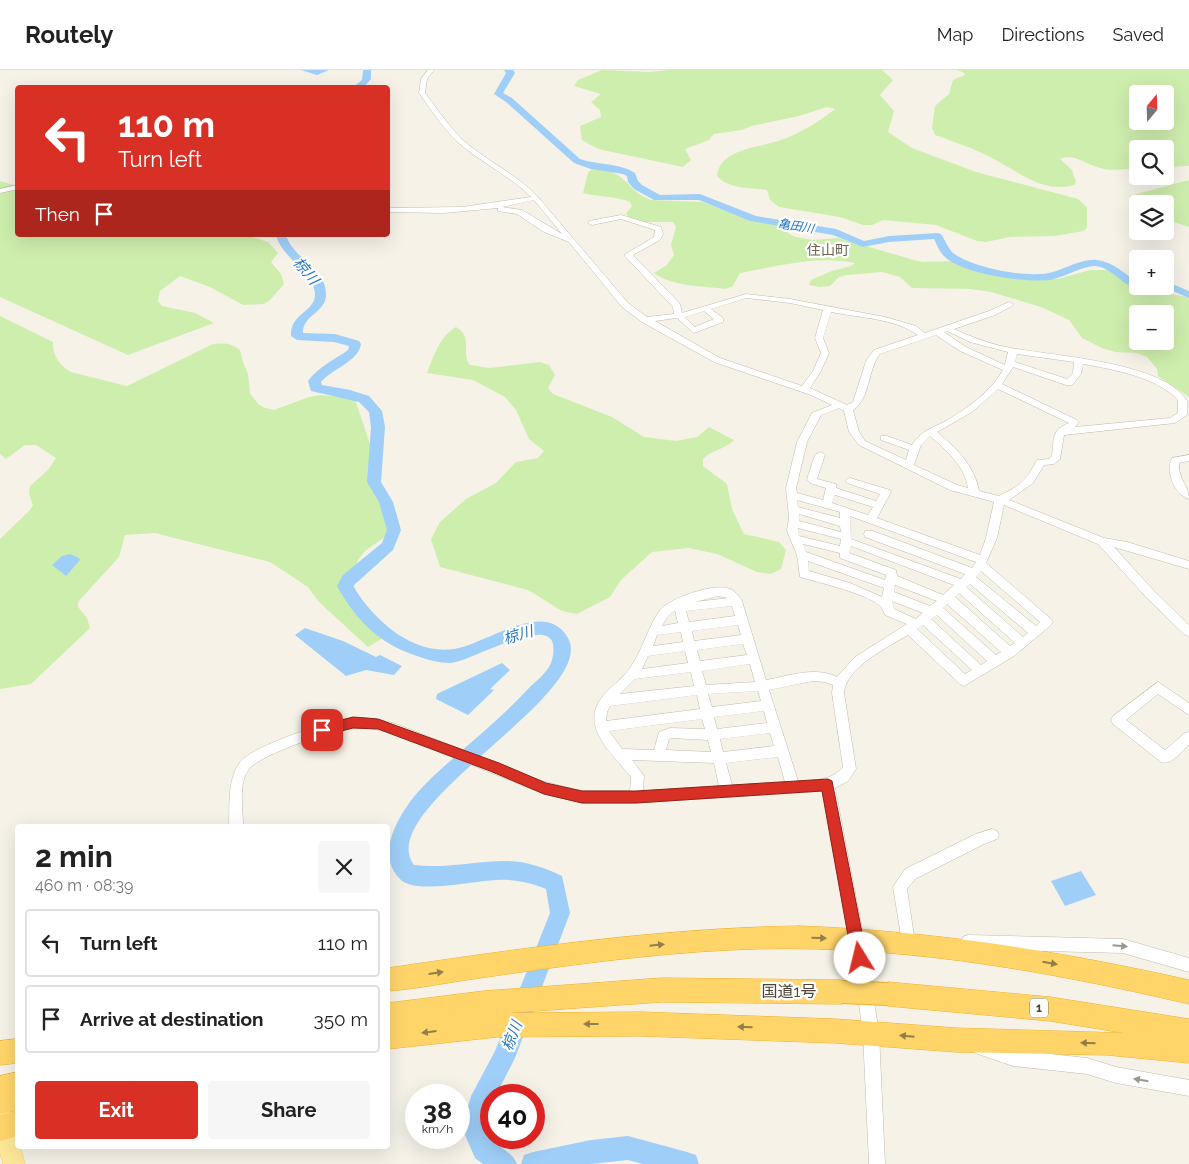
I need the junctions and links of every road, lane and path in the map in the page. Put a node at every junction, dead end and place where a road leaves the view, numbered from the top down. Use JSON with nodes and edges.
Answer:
{"nodes":[{"id":1,"x":431,"y":70,"type":"edge"},
{"id":2,"x":15,"y":188,"type":"edge"},
{"id":3,"x":0,"y":191,"type":"edge"},
{"id":4,"x":536,"y":198,"type":"junction"},
{"id":5,"x":492,"y":208,"type":"junction"},
{"id":6,"x":390,"y":210,"type":"edge"},
{"id":7,"x":592,"y":223,"type":"dead end"},
{"id":8,"x":572,"y":241,"type":"junction"},
{"id":9,"x":1009,"y":304,"type":"dead end"},
{"id":10,"x":706,"y":309,"type":"junction"},
{"id":11,"x":828,"y":309,"type":"junction"},
{"id":12,"x":678,"y":315,"type":"junction"},
{"id":13,"x":645,"y":320,"type":"junction"},
{"id":14,"x":947,"y":328,"type":"junction"},
{"id":15,"x":936,"y":331,"type":"junction"},
{"id":16,"x":923,"y":335,"type":"junction"},
{"id":17,"x":1013,"y":350,"type":"junction"},
{"id":18,"x":1079,"y":360,"type":"junction"},
{"id":19,"x":1009,"y":366,"type":"junction"},
{"id":20,"x":997,"y":385,"type":"junction"},
{"id":21,"x":804,"y":390,"type":"junction"},
{"id":22,"x":844,"y":407,"type":"junction"},
{"id":23,"x":931,"y":432,"type":"junction"},
{"id":24,"x":1060,"y":432,"type":"junction"},
{"id":25,"x":884,"y":438,"type":"dead end"},
{"id":26,"x":915,"y":449,"type":"junction"},
{"id":27,"x":820,"y":455,"type":"dead end"},
{"id":28,"x":1189,"y":458,"type":"edge"},
{"id":29,"x":909,"y":467,"type":"junction"},
{"id":30,"x":850,"y":481,"type":"dead end"},
{"id":31,"x":831,"y":490,"type":"junction"},
{"id":32,"x":974,"y":493,"type":"junction"},
{"id":33,"x":791,"y":494,"type":"junction"},
{"id":34,"x":1189,"y":496,"type":"edge"},
{"id":35,"x":1000,"y":500,"type":"junction"},
{"id":36,"x":826,"y":504,"type":"junction"},
{"id":37,"x":879,"y":505,"type":"junction"},
{"id":38,"x":794,"y":509,"type":"junction"},
{"id":39,"x":845,"y":510,"type":"junction"},
{"id":40,"x":875,"y":521,"type":"junction"},
{"id":41,"x":793,"y":523,"type":"junction"},
{"id":42,"x":844,"y":523,"type":"junction"},
{"id":43,"x":869,"y":534,"type":"junction"},
{"id":44,"x":794,"y":538,"type":"junction"},
{"id":45,"x":1102,"y":541,"type":"junction"},
{"id":46,"x":934,"y":544,"type":"junction"},
{"id":47,"x":848,"y":546,"type":"junction"},
{"id":48,"x":802,"y":554,"type":"junction"},
{"id":49,"x":922,"y":554,"type":"junction"},
{"id":50,"x":911,"y":564,"type":"junction"},
{"id":51,"x":1189,"y":564,"type":"edge"},
{"id":52,"x":842,"y":569,"type":"junction"},
{"id":53,"x":972,"y":574,"type":"junction"},
{"id":54,"x":889,"y":591,"type":"junction"},
{"id":55,"x":947,"y":599,"type":"junction"},
{"id":56,"x":679,"y":606,"type":"junction"},
{"id":57,"x":924,"y":618,"type":"junction"},
{"id":58,"x":742,"y":620,"type":"junction"},
{"id":59,"x":685,"y":627,"type":"junction"},
{"id":60,"x":654,"y":631,"type":"junction"},
{"id":61,"x":1189,"y":632,"type":"edge"},
{"id":62,"x":748,"y":639,"type":"junction"},
{"id":63,"x":1023,"y":643,"type":"junction"},
{"id":64,"x":690,"y":647,"type":"junction"},
{"id":65,"x":644,"y":652,"type":"junction"},
{"id":66,"x":1010,"y":653,"type":"junction"},
{"id":67,"x":755,"y":659,"type":"junction"},
{"id":68,"x":996,"y":662,"type":"junction"},
{"id":69,"x":694,"y":667,"type":"junction"},
{"id":70,"x":980,"y":671,"type":"junction"},
{"id":71,"x":632,"y":675,"type":"junction"},
{"id":72,"x":839,"y":683,"type":"junction"},
{"id":73,"x":762,"y":686,"type":"junction"},
{"id":74,"x":701,"y":690,"type":"junction"},
{"id":75,"x":606,"y":701,"type":"junction"},
{"id":76,"x":768,"y":705,"type":"junction"},
{"id":77,"x":1189,"y":710,"type":"edge"},
{"id":78,"x":707,"y":713,"type":"junction"},
{"id":79,"x":601,"y":727,"type":"junction"},
{"id":80,"x":775,"y":727,"type":"junction"},
{"id":81,"x":713,"y":735,"type":"junction"},
{"id":82,"x":1189,"y":737,"type":"edge"},
{"id":83,"x":783,"y":751,"type":"junction"},
{"id":84,"x":620,"y":754,"type":"junction"},
{"id":85,"x":659,"y":756,"type":"junction"},
{"id":86,"x":719,"y":758,"type":"junction"},
{"id":87,"x":828,"y":785,"type":"junction"},
{"id":88,"x":794,"y":787,"type":"junction"},
{"id":89,"x":727,"y":790,"type":"junction"},
{"id":90,"x":636,"y":797,"type":"junction"},
{"id":91,"x":236,"y":824,"type":"edge"},
{"id":92,"x":992,"y":835,"type":"dead end"},
{"id":93,"x":857,"y":939,"type":"junction"},
{"id":94,"x":908,"y":943,"type":"junction"},
{"id":95,"x":950,"y":946,"type":"junction"},
{"id":96,"x":1189,"y":965,"type":"edge"},
{"id":97,"x":390,"y":980,"type":"edge"},
{"id":98,"x":1189,"y":992,"type":"edge"},
{"id":99,"x":390,"y":1015,"type":"edge"},
{"id":100,"x":1189,"y":1031,"type":"edge"},
{"id":101,"x":871,"y":1033,"type":"junction"},
{"id":102,"x":390,"y":1037,"type":"edge"},
{"id":103,"x":956,"y":1040,"type":"junction"},
{"id":104,"x":15,"y":1051,"type":"edge"},
{"id":105,"x":1189,"y":1051,"type":"edge"},
{"id":106,"x":0,"y":1053,"type":"edge"},
{"id":107,"x":15,"y":1085,"type":"edge"},
{"id":108,"x":0,"y":1088,"type":"edge"},
{"id":109,"x":1189,"y":1088,"type":"edge"},
{"id":110,"x":15,"y":1102,"type":"edge"},
{"id":111,"x":4,"y":1118,"type":"edge"},
{"id":112,"x":14,"y":1164,"type":"edge"},
{"id":113,"x":877,"y":1164,"type":"edge"}],
"edges":[{"from":1,"to":4,"type":"street"},
{"from":2,"to":3,"type":"street"},
{"from":4,"to":5,"type":"street"},
{"from":4,"to":8,"type":"street"},
{"from":5,"to":6,"type":"street"},
{"from":5,"to":8,"type":"street"},
{"from":7,"to":12,"type":"street"},
{"from":8,"to":13,"type":"street"},
{"from":9,"to":14,"type":"street"},
{"from":10,"to":11,"type":"street"},
{"from":10,"to":12,"type":"street"},
{"from":10,"to":12,"type":"street"},
{"from":11,"to":16,"type":"street"},
{"from":11,"to":21,"type":"street"},
{"from":12,"to":13,"type":"street"},
{"from":13,"to":21,"type":"street"},
{"from":14,"to":15,"type":"street"},
{"from":14,"to":17,"type":"street"},
{"from":15,"to":16,"type":"street"},
{"from":15,"to":19,"type":"street"},
{"from":16,"to":22,"type":"street"},
{"from":17,"to":18,"type":"street"},
{"from":17,"to":19,"type":"street"},
{"from":18,"to":19,"type":"street"},
{"from":18,"to":24,"type":"street"},
{"from":19,"to":20,"type":"street"},
{"from":20,"to":23,"type":"street"},
{"from":20,"to":24,"type":"street"},
{"from":21,"to":22,"type":"street"},
{"from":22,"to":29,"type":"street"},
{"from":22,"to":33,"type":"street"},
{"from":23,"to":26,"type":"street"},
{"from":23,"to":32,"type":"street"},
{"from":24,"to":35,"type":"street"},
{"from":25,"to":26,"type":"street"},
{"from":26,"to":29,"type":"street"},
{"from":27,"to":31,"type":"street"},
{"from":28,"to":34,"type":"street"},
{"from":29,"to":32,"type":"street"},
{"from":30,"to":37,"type":"street"},
{"from":31,"to":36,"type":"street"},
{"from":31,"to":37,"type":"street"},
{"from":32,"to":35,"type":"street"},
{"from":33,"to":36,"type":"street"},
{"from":33,"to":38,"type":"street"},
{"from":35,"to":45,"type":"street"},
{"from":35,"to":53,"type":"street"},
{"from":36,"to":39,"type":"street"},
{"from":37,"to":40,"type":"street"},
{"from":38,"to":41,"type":"street"},
{"from":38,"to":42,"type":"street"},
{"from":39,"to":40,"type":"street"},
{"from":39,"to":42,"type":"street"},
{"from":40,"to":43,"type":"street"},
{"from":40,"to":46,"type":"street"},
{"from":41,"to":44,"type":"street"},
{"from":41,"to":47,"type":"street"},
{"from":42,"to":47,"type":"street"},
{"from":43,"to":47,"type":"street"},
{"from":43,"to":49,"type":"street"},
{"from":44,"to":47,"type":"street"},
{"from":44,"to":48,"type":"street"},
{"from":45,"to":51,"type":"street"},
{"from":45,"to":61,"type":"street"},
{"from":46,"to":49,"type":"street"},
{"from":46,"to":53,"type":"street"},
{"from":47,"to":50,"type":"street"},
{"from":47,"to":52,"type":"street"},
{"from":47,"to":54,"type":"street"},
{"from":48,"to":52,"type":"street"},
{"from":48,"to":54,"type":"street"},
{"from":49,"to":50,"type":"street"},
{"from":49,"to":53,"type":"street"},
{"from":50,"to":53,"type":"street"},
{"from":52,"to":54,"type":"street"},
{"from":53,"to":55,"type":"street"},
{"from":53,"to":63,"type":"street"},
{"from":53,"to":63,"type":"street"},
{"from":54,"to":55,"type":"street"},
{"from":54,"to":57,"type":"street"},
{"from":54,"to":57,"type":"street"},
{"from":55,"to":57,"type":"street"},
{"from":55,"to":66,"type":"street"},
{"from":56,"to":58,"type":"street"},
{"from":56,"to":59,"type":"street"},
{"from":56,"to":60,"type":"street"},
{"from":57,"to":68,"type":"street"},
{"from":57,"to":70,"type":"street"},
{"from":57,"to":70,"type":"street"},
{"from":57,"to":72,"type":"street"},
{"from":58,"to":59,"type":"street"},
{"from":58,"to":62,"type":"street"},
{"from":59,"to":60,"type":"street"},
{"from":59,"to":64,"type":"street"},
{"from":60,"to":65,"type":"street"},
{"from":62,"to":64,"type":"street"},
{"from":62,"to":67,"type":"street"},
{"from":63,"to":66,"type":"street"},
{"from":64,"to":65,"type":"street"},
{"from":64,"to":69,"type":"street"},
{"from":65,"to":71,"type":"street"},
{"from":66,"to":68,"type":"street"},
{"from":67,"to":69,"type":"street"},
{"from":67,"to":73,"type":"street"},
{"from":68,"to":70,"type":"street"},
{"from":69,"to":71,"type":"street"},
{"from":69,"to":74,"type":"street"},
{"from":71,"to":75,"type":"street"},
{"from":72,"to":73,"type":"street"},
{"from":72,"to":87,"type":"street"},
{"from":73,"to":74,"type":"street"},
{"from":73,"to":76,"type":"street"},
{"from":74,"to":75,"type":"street"},
{"from":74,"to":78,"type":"street"},
{"from":75,"to":79,"type":"street"},
{"from":76,"to":78,"type":"street"},
{"from":76,"to":80,"type":"street"},
{"from":77,"to":82,"type":"street"},
{"from":78,"to":79,"type":"street"},
{"from":78,"to":81,"type":"street"},
{"from":79,"to":84,"type":"street"},
{"from":80,"to":81,"type":"street"},
{"from":80,"to":83,"type":"street"},
{"from":81,"to":85,"type":"street"},
{"from":81,"to":86,"type":"street"},
{"from":83,"to":86,"type":"street"},
{"from":83,"to":88,"type":"street"},
{"from":84,"to":85,"type":"street"},
{"from":84,"to":90,"type":"street"},
{"from":85,"to":86,"type":"street"},
{"from":86,"to":89,"type":"street"},
{"from":87,"to":88,"type":"street"},
{"from":87,"to":93,"type":"street"},
{"from":88,"to":89,"type":"street"},
{"from":89,"to":90,"type":"street"},
{"from":90,"to":91,"type":"street"},
{"from":92,"to":94,"type":"street"},
{"from":93,"to":94,"type":"highway"},
{"from":97,"to":93,"type":"highway","one_way":true},
{"from":93,"to":101,"type":"street"},
{"from":94,"to":95,"type":"highway"},
{"from":95,"to":96,"type":"street","one_way":true},
{"from":95,"to":98,"type":"highway","one_way":true},
{"from":99,"to":100,"type":"highway","name":"国道1号","number":"1","bridge":true},
{"from":101,"to":102,"type":"highway","one_way":true},
{"from":103,"to":101,"type":"highway","one_way":true},
{"from":101,"to":113,"type":"street"},
{"from":105,"to":103,"type":"highway","one_way":true},
{"from":109,"to":103,"type":"street","one_way":true},
{"from":104,"to":106,"type":"highway"},
{"from":107,"to":108,"type":"highway"},
{"from":110,"to":111,"type":"highway"},
{"from":111,"to":112,"type":"main road"}]}
